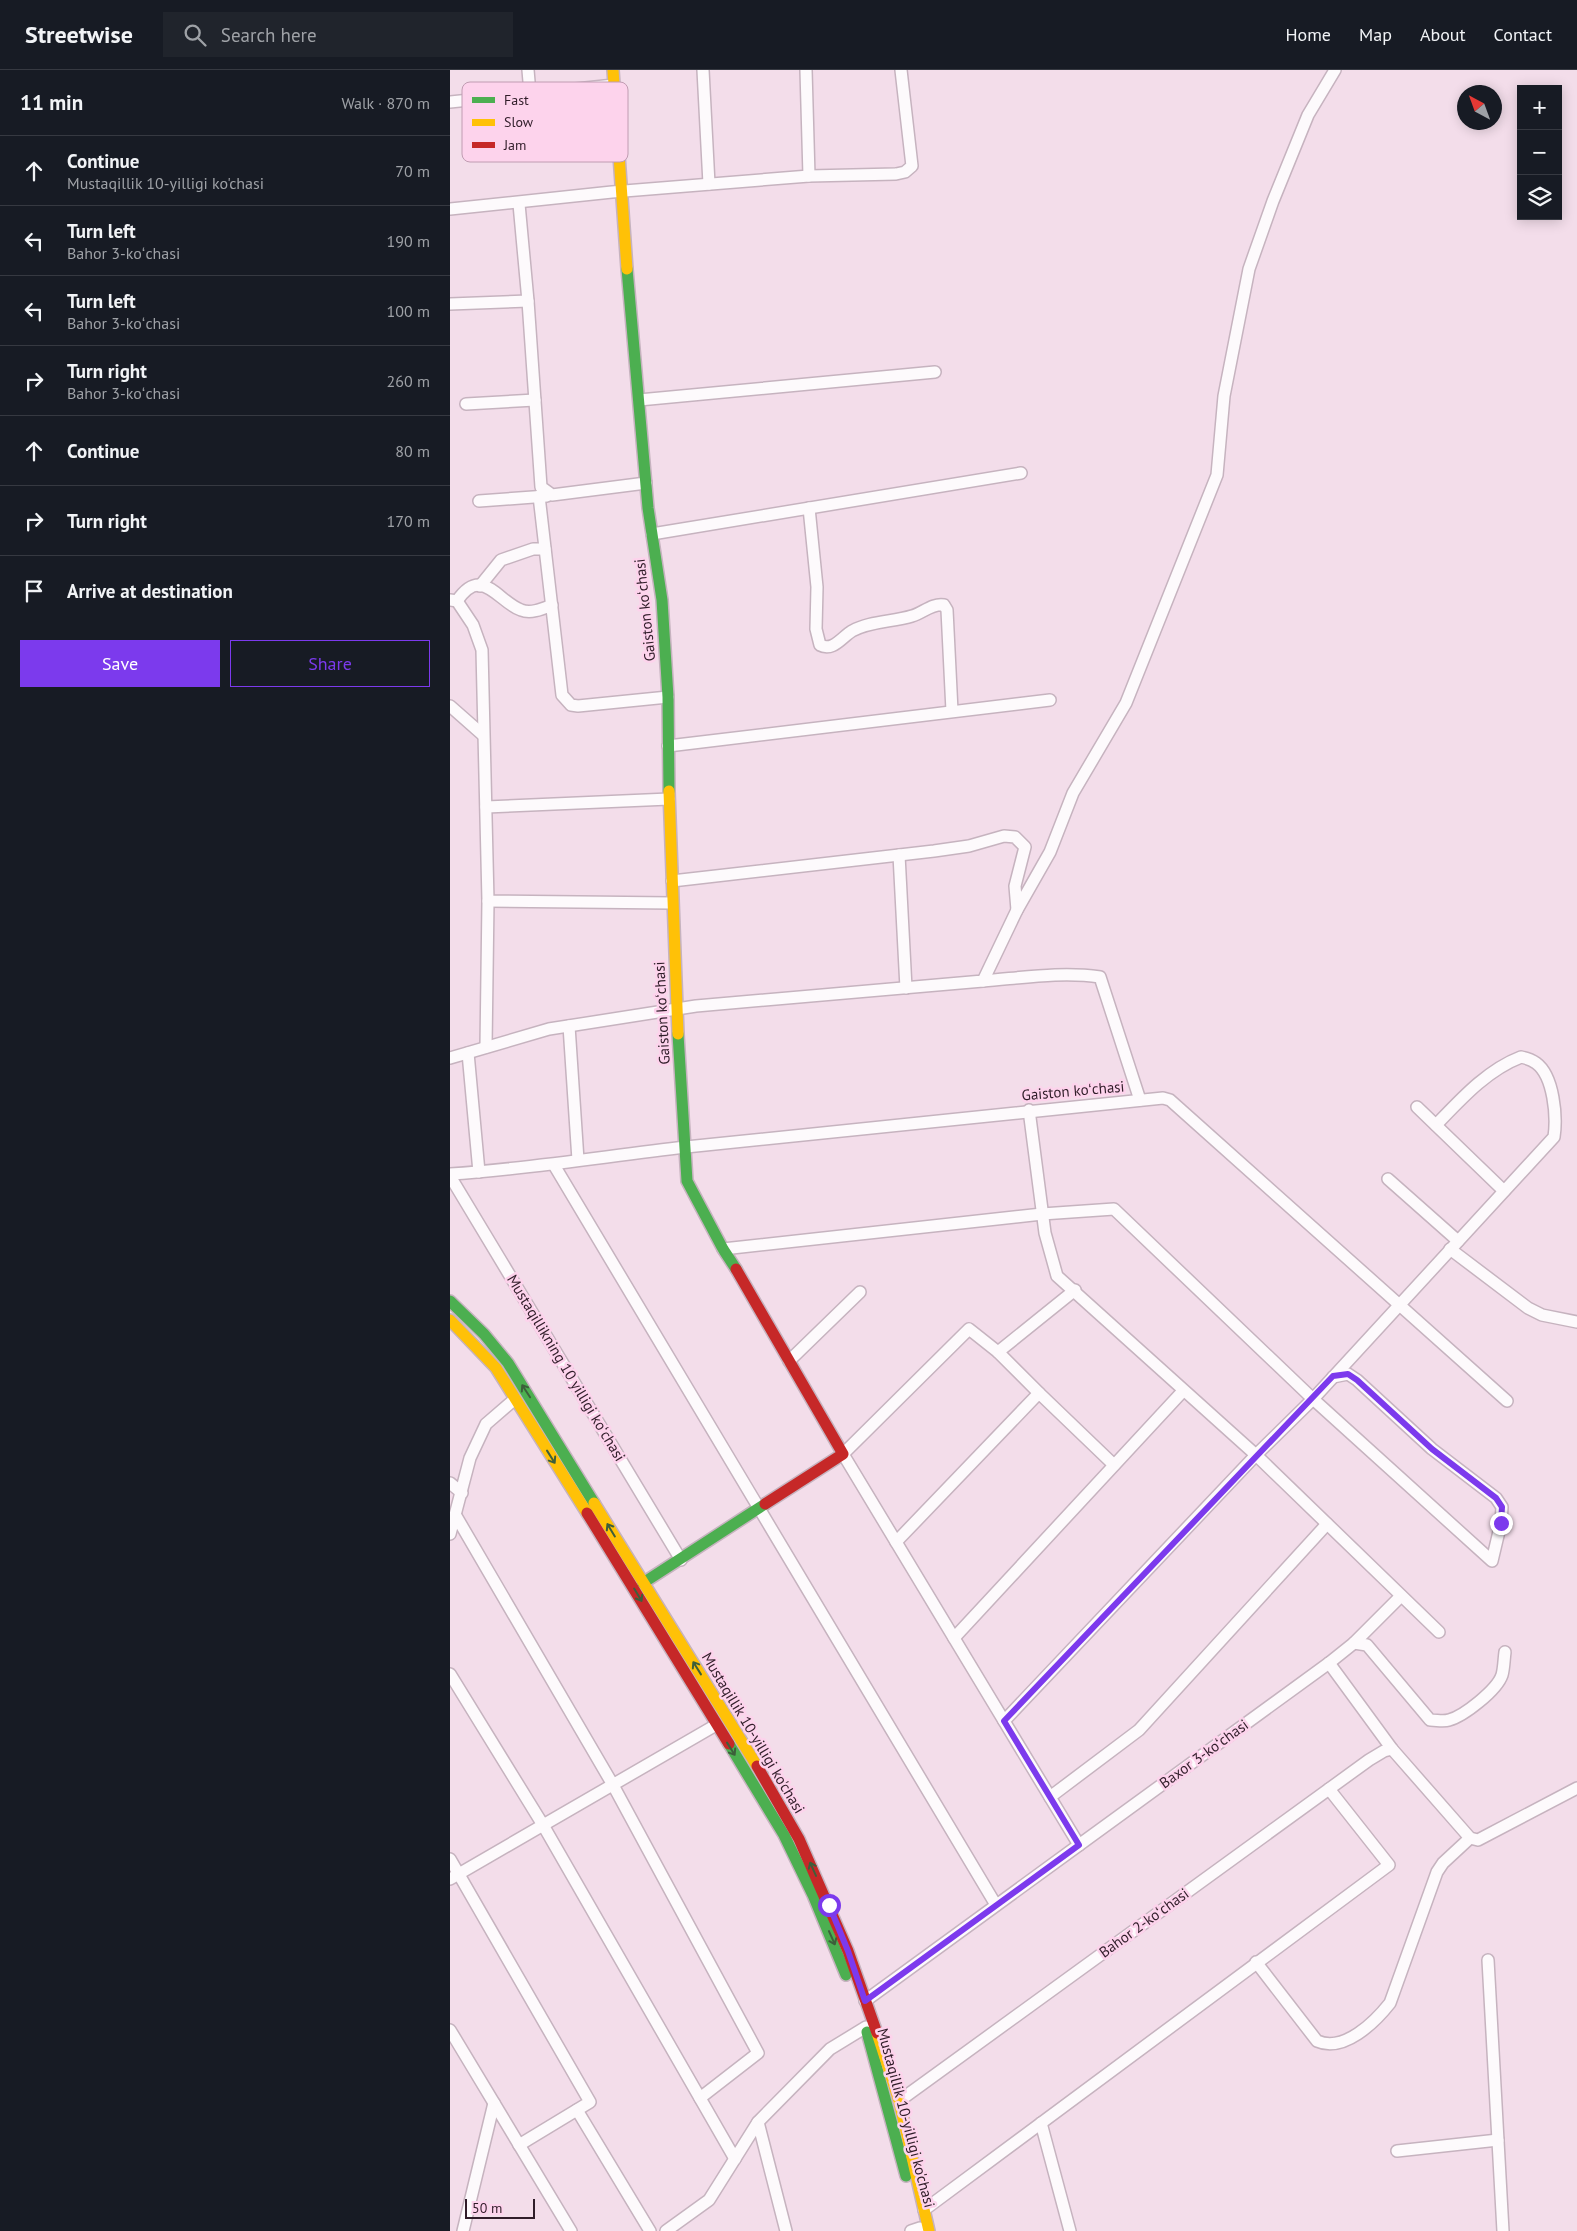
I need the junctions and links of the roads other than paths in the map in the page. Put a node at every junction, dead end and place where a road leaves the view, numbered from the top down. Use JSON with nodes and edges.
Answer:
{"nodes":[{"id":1,"x":703,"y":70,"type":"edge"},
{"id":2,"x":806,"y":70,"type":"edge"},
{"id":3,"x":901,"y":70,"type":"edge"},
{"id":4,"x":1335,"y":70,"type":"edge"},
{"id":5,"x":618,"y":162,"type":"edge"},
{"id":6,"x":809,"y":176,"type":"junction"},
{"id":7,"x":709,"y":184,"type":"junction"},
{"id":8,"x":620,"y":192,"type":"junction"},
{"id":9,"x":519,"y":204,"type":"junction"},
{"id":10,"x":450,"y":209,"type":"edge"},
{"id":11,"x":528,"y":301,"type":"junction"},
{"id":12,"x":450,"y":304,"type":"edge"},
{"id":13,"x":936,"y":372,"type":"dead end"},
{"id":14,"x":535,"y":400,"type":"junction"},
{"id":15,"x":639,"y":400,"type":"junction"},
{"id":16,"x":466,"y":404,"type":"dead end"},
{"id":17,"x":1021,"y":473,"type":"dead end"},
{"id":18,"x":646,"y":483,"type":"junction"},
{"id":19,"x":552,"y":495,"type":"junction"},
{"id":20,"x":539,"y":496,"type":"junction"},
{"id":21,"x":479,"y":501,"type":"dead end"},
{"id":22,"x":809,"y":508,"type":"junction"},
{"id":23,"x":652,"y":534,"type":"junction"},
{"id":24,"x":545,"y":549,"type":"junction"},
{"id":25,"x":480,"y":586,"type":"junction"},
{"id":26,"x":454,"y":601,"type":"edge"},
{"id":27,"x":552,"y":605,"type":"junction"},
{"id":28,"x":668,"y":697,"type":"junction"},
{"id":29,"x":1050,"y":700,"type":"dead end"},
{"id":30,"x":450,"y":706,"type":"edge"},
{"id":31,"x":952,"y":712,"type":"junction"},
{"id":32,"x":483,"y":735,"type":"junction"},
{"id":33,"x":668,"y":746,"type":"junction"},
{"id":34,"x":669,"y":799,"type":"junction"},
{"id":35,"x":486,"y":807,"type":"junction"},
{"id":36,"x":899,"y":855,"type":"junction"},
{"id":37,"x":672,"y":881,"type":"junction"},
{"id":38,"x":488,"y":901,"type":"junction"},
{"id":39,"x":672,"y":903,"type":"junction"},
{"id":40,"x":1017,"y":910,"type":"junction"},
{"id":41,"x":983,"y":981,"type":"junction"},
{"id":42,"x":906,"y":988,"type":"junction"},
{"id":43,"x":676,"y":1010,"type":"junction"},
{"id":44,"x":569,"y":1026,"type":"junction"},
{"id":45,"x":486,"y":1047,"type":"junction"},
{"id":46,"x":468,"y":1053,"type":"junction"},
{"id":47,"x":450,"y":1058,"type":"edge"},
{"id":48,"x":1140,"y":1100,"type":"junction"},
{"id":49,"x":1417,"y":1107,"type":"dead end"},
{"id":50,"x":1028,"y":1110,"type":"junction"},
{"id":51,"x":1436,"y":1125,"type":"junction"},
{"id":52,"x":683,"y":1148,"type":"junction"},
{"id":53,"x":578,"y":1160,"type":"junction"},
{"id":54,"x":554,"y":1165,"type":"junction"},
{"id":55,"x":479,"y":1172,"type":"junction"},
{"id":56,"x":450,"y":1175,"type":"edge"},
{"id":57,"x":1388,"y":1179,"type":"dead end"},
{"id":58,"x":1504,"y":1191,"type":"junction"},
{"id":59,"x":1042,"y":1214,"type":"junction"},
{"id":60,"x":1454,"y":1246,"type":"junction"},
{"id":61,"x":723,"y":1250,"type":"junction"},
{"id":62,"x":1074,"y":1290,"type":"junction"},
{"id":63,"x":860,"y":1292,"type":"dead end"},
{"id":64,"x":450,"y":1301,"type":"edge"},
{"id":65,"x":1400,"y":1304,"type":"junction"},
{"id":66,"x":450,"y":1320,"type":"edge"},
{"id":67,"x":1577,"y":1322,"type":"edge"},
{"id":68,"x":998,"y":1352,"type":"junction"},
{"id":69,"x":789,"y":1361,"type":"junction"},
{"id":70,"x":1333,"y":1376,"type":"junction"},
{"id":71,"x":1183,"y":1391,"type":"junction"},
{"id":72,"x":1039,"y":1393,"type":"junction"},
{"id":73,"x":515,"y":1399,"type":"junction"},
{"id":74,"x":1313,"y":1399,"type":"junction"},
{"id":75,"x":1508,"y":1401,"type":"dead end"},
{"id":76,"x":843,"y":1454,"type":"junction"},
{"id":77,"x":1256,"y":1455,"type":"junction"},
{"id":78,"x":1114,"y":1465,"type":"junction"},
{"id":79,"x":450,"y":1484,"type":"edge"},
{"id":80,"x":462,"y":1493,"type":"junction"},
{"id":81,"x":761,"y":1509,"type":"junction"},
{"id":82,"x":456,"y":1516,"type":"junction"},
{"id":83,"x":1327,"y":1524,"type":"junction"},
{"id":84,"x":450,"y":1534,"type":"edge"},
{"id":85,"x":896,"y":1542,"type":"junction"},
{"id":86,"x":681,"y":1560,"type":"junction"},
{"id":87,"x":643,"y":1583,"type":"junction"},
{"id":88,"x":1401,"y":1596,"type":"junction"},
{"id":89,"x":1438,"y":1632,"type":"dead end"},
{"id":90,"x":954,"y":1638,"type":"junction"},
{"id":91,"x":1354,"y":1643,"type":"junction"},
{"id":92,"x":1506,"y":1652,"type":"dead end"},
{"id":93,"x":1329,"y":1663,"type":"junction"},
{"id":94,"x":450,"y":1674,"type":"edge"},
{"id":95,"x":1004,"y":1721,"type":"junction"},
{"id":96,"x":716,"y":1726,"type":"junction"},
{"id":97,"x":1392,"y":1750,"type":"junction"},
{"id":98,"x":613,"y":1785,"type":"junction"},
{"id":99,"x":1577,"y":1788,"type":"edge"},
{"id":100,"x":1330,"y":1789,"type":"junction"},
{"id":101,"x":1050,"y":1797,"type":"junction"},
{"id":102,"x":543,"y":1826,"type":"junction"},
{"id":103,"x":1470,"y":1838,"type":"junction"},
{"id":104,"x":1079,"y":1845,"type":"junction"},
{"id":105,"x":450,"y":1859,"type":"edge"},
{"id":106,"x":454,"y":1876,"type":"edge"},
{"id":107,"x":996,"y":1905,"type":"junction"},
{"id":108,"x":1488,"y":1960,"type":"dead end"},
{"id":109,"x":1256,"y":1962,"type":"junction"},
{"id":110,"x":865,"y":2001,"type":"junction"},
{"id":111,"x":866,"y":2028,"type":"junction"},
{"id":112,"x":450,"y":2030,"type":"edge"},
{"id":113,"x":700,"y":2098,"type":"junction"},
{"id":114,"x":899,"y":2101,"type":"junction"},
{"id":115,"x":494,"y":2103,"type":"junction"},
{"id":116,"x":577,"y":2110,"type":"junction"},
{"id":117,"x":758,"y":2122,"type":"junction"},
{"id":118,"x":1041,"y":2123,"type":"junction"},
{"id":119,"x":1498,"y":2140,"type":"junction"},
{"id":120,"x":519,"y":2145,"type":"junction"},
{"id":121,"x":1397,"y":2150,"type":"dead end"},
{"id":122,"x":735,"y":2159,"type":"junction"},
{"id":123,"x":924,"y":2210,"type":"junction"},
{"id":124,"x":920,"y":2230,"type":"edge"},
{"id":125,"x":463,"y":2231,"type":"edge"},
{"id":126,"x":571,"y":2231,"type":"edge"},
{"id":127,"x":650,"y":2231,"type":"edge"},
{"id":128,"x":666,"y":2231,"type":"edge"},
{"id":129,"x":786,"y":2231,"type":"edge"},
{"id":130,"x":1070,"y":2231,"type":"edge"},
{"id":131,"x":1503,"y":2231,"type":"edge"}],
"edges":[{"from":1,"to":7,"type":"street"},
{"from":2,"to":6,"type":"street"},
{"from":3,"to":6,"type":"street"},
{"from":4,"to":40,"type":"street"},
{"from":5,"to":8,"type":"main road","name":"Gaiston koʻchasi"},
{"from":6,"to":7,"type":"street"},
{"from":7,"to":8,"type":"street"},
{"from":8,"to":9,"type":"street"},
{"from":8,"to":15,"type":"main road","name":"Gaiston koʻchasi"},
{"from":9,"to":10,"type":"street"},
{"from":9,"to":11,"type":"street"},
{"from":11,"to":12,"type":"street"},
{"from":11,"to":14,"type":"street"},
{"from":13,"to":15,"type":"street"},
{"from":14,"to":16,"type":"street"},
{"from":14,"to":19,"type":"street"},
{"from":15,"to":18,"type":"main road","name":"Gaiston koʻchasi"},
{"from":17,"to":22,"type":"street"},
{"from":18,"to":19,"type":"street"},
{"from":18,"to":23,"type":"main road","name":"Gaiston koʻchasi"},
{"from":19,"to":20,"type":"street"},
{"from":20,"to":21,"type":"street"},
{"from":20,"to":24,"type":"street"},
{"from":22,"to":23,"type":"street"},
{"from":22,"to":31,"type":"street"},
{"from":23,"to":28,"type":"main road","name":"Gaiston koʻchasi"},
{"from":24,"to":25,"type":"street"},
{"from":24,"to":27,"type":"street"},
{"from":25,"to":26,"type":"street"},
{"from":25,"to":27,"type":"street"},
{"from":26,"to":32,"type":"street"},
{"from":27,"to":28,"type":"street"},
{"from":28,"to":33,"type":"main road","name":"Gaiston koʻchasi"},
{"from":29,"to":31,"type":"street"},
{"from":30,"to":32,"type":"street"},
{"from":31,"to":33,"type":"street"},
{"from":32,"to":35,"type":"street"},
{"from":33,"to":34,"type":"main road","name":"Gaiston koʻchasi"},
{"from":34,"to":35,"type":"street"},
{"from":34,"to":37,"type":"main road","name":"Gaiston koʻchasi"},
{"from":35,"to":38,"type":"street"},
{"from":36,"to":37,"type":"street"},
{"from":36,"to":40,"type":"street"},
{"from":36,"to":42,"type":"street"},
{"from":37,"to":39,"type":"main road","name":"Gaiston koʻchasi"},
{"from":38,"to":39,"type":"street"},
{"from":38,"to":45,"type":"street"},
{"from":39,"to":43,"type":"main road","name":"Gaiston koʻchasi"},
{"from":40,"to":41,"type":"street"},
{"from":41,"to":42,"type":"street"},
{"from":41,"to":48,"type":"street"},
{"from":42,"to":43,"type":"street"},
{"from":43,"to":44,"type":"street"},
{"from":43,"to":52,"type":"main road","name":"Gaiston koʻchasi"},
{"from":44,"to":45,"type":"street"},
{"from":44,"to":53,"type":"street"},
{"from":45,"to":46,"type":"street"},
{"from":46,"to":47,"type":"street"},
{"from":46,"to":55,"type":"street"},
{"from":48,"to":50,"type":"street","name":"Gaiston koʻchasi"},
{"from":48,"to":65,"type":"street","name":"Gaiston koʻchasi"},
{"from":49,"to":51,"type":"street"},
{"from":50,"to":52,"type":"street","name":"Gaiston koʻchasi"},
{"from":50,"to":59,"type":"street"},
{"from":51,"to":58,"type":"street"},
{"from":51,"to":58,"type":"street"},
{"from":52,"to":53,"type":"street","name":"Gaiston koʻchasi"},
{"from":52,"to":61,"type":"main road"},
{"from":53,"to":54,"type":"street","name":"Gaiston koʻchasi"},
{"from":54,"to":55,"type":"street","name":"Gaiston koʻchasi"},
{"from":54,"to":81,"type":"street"},
{"from":55,"to":56,"type":"street","name":"Gaiston koʻchasi"},
{"from":56,"to":86,"type":"street","name":"Mustaqillikning 10 yilligi koʻchasi"},
{"from":57,"to":60,"type":"street"},
{"from":58,"to":60,"type":"street"},
{"from":59,"to":61,"type":"street"},
{"from":59,"to":62,"type":"street"},
{"from":59,"to":74,"type":"street"},
{"from":60,"to":65,"type":"street"},
{"from":60,"to":67,"type":"street"},
{"from":61,"to":69,"type":"main road"},
{"from":62,"to":68,"type":"street"},
{"from":62,"to":71,"type":"street"},
{"from":63,"to":69,"type":"street"},
{"from":87,"to":64,"type":"main road","name":"Mustaqillik 10-yilligi ko'chasi","one_way":true},
{"from":65,"to":70,"type":"street"},
{"from":65,"to":75,"type":"street","name":"Gaiston koʻchasi"},
{"from":66,"to":73,"type":"main road","name":"Mustaqillik 10-yilligi ko'chasi"},
{"from":68,"to":72,"type":"street"},
{"from":68,"to":76,"type":"street"},
{"from":69,"to":76,"type":"main road"},
{"from":70,"to":74,"type":"street"},
{"from":70,"to":74,"type":"street"},
{"from":71,"to":77,"type":"street"},
{"from":71,"to":78,"type":"street"},
{"from":72,"to":78,"type":"street"},
{"from":72,"to":85,"type":"street"},
{"from":73,"to":80,"type":"street"},
{"from":73,"to":96,"type":"main road","name":"Mustaqillik 10-yilligi ko'chasi","one_way":true},
{"from":74,"to":77,"type":"street"},
{"from":76,"to":81,"type":"main road"},
{"from":76,"to":85,"type":"street"},
{"from":77,"to":83,"type":"street"},
{"from":77,"to":95,"type":"street"},
{"from":78,"to":90,"type":"street"},
{"from":79,"to":80,"type":"street"},
{"from":80,"to":82,"type":"street"},
{"from":81,"to":86,"type":"main road"},
{"from":81,"to":107,"type":"street"},
{"from":82,"to":84,"type":"street"},
{"from":82,"to":98,"type":"street"},
{"from":83,"to":88,"type":"street"},
{"from":83,"to":101,"type":"street"},
{"from":85,"to":90,"type":"street"},
{"from":86,"to":87,"type":"main road"},
{"from":110,"to":87,"type":"main road","name":"Mustaqillik 10-yilligi ko'chasi","one_way":true},
{"from":88,"to":89,"type":"street"},
{"from":88,"to":91,"type":"street","name":"Baxor 3-koʻchasi"},
{"from":90,"to":95,"type":"street"},
{"from":91,"to":92,"type":"street"},
{"from":91,"to":93,"type":"street","name":"Baxor 3-koʻchasi"},
{"from":93,"to":97,"type":"street"},
{"from":93,"to":104,"type":"street","name":"Baxor 3-koʻchasi"},
{"from":94,"to":102,"type":"street"},
{"from":95,"to":101,"type":"street"},
{"from":96,"to":98,"type":"street"},
{"from":96,"to":111,"type":"main road","name":"Mustaqillik 10-yilligi ko'chasi","one_way":true},
{"from":97,"to":100,"type":"street","name":"Bahor 2-koʻchasi"},
{"from":97,"to":103,"type":"street"},
{"from":98,"to":102,"type":"street"},
{"from":98,"to":113,"type":"street"},
{"from":99,"to":103,"type":"street"},
{"from":100,"to":109,"type":"street"},
{"from":100,"to":114,"type":"street","name":"Bahor 2-koʻchasi"},
{"from":101,"to":104,"type":"street"},
{"from":102,"to":106,"type":"street"},
{"from":102,"to":113,"type":"street"},
{"from":103,"to":109,"type":"street"},
{"from":104,"to":107,"type":"street","name":"Baxor 3-koʻchasi"},
{"from":105,"to":106,"type":"street"},
{"from":106,"to":116,"type":"street"},
{"from":107,"to":110,"type":"street","name":"Baxor 3-koʻchasi"},
{"from":108,"to":119,"type":"street"},
{"from":109,"to":118,"type":"street"},
{"from":110,"to":114,"type":"main road","name":"Mustaqillik 10-yilligi ko'chasi"},
{"from":111,"to":117,"type":"street"},
{"from":111,"to":124,"type":"main road","name":"Mustaqillik 10-yilligi ko'chasi"},
{"from":112,"to":115,"type":"street"},
{"from":113,"to":122,"type":"street"},
{"from":114,"to":123,"type":"main road","name":"Mustaqillik 10-yilligi ko'chasi"},
{"from":115,"to":120,"type":"street"},
{"from":115,"to":125,"type":"street"},
{"from":116,"to":120,"type":"street"},
{"from":116,"to":127,"type":"street"},
{"from":117,"to":122,"type":"street"},
{"from":117,"to":129,"type":"street"},
{"from":118,"to":123,"type":"street"},
{"from":118,"to":130,"type":"street"},
{"from":119,"to":121,"type":"street"},
{"from":119,"to":131,"type":"street"},
{"from":120,"to":126,"type":"street"},
{"from":122,"to":128,"type":"street"},
{"from":123,"to":124,"type":"main road","name":"Mustaqillik 10-yilligi ko'chasi"}]}
